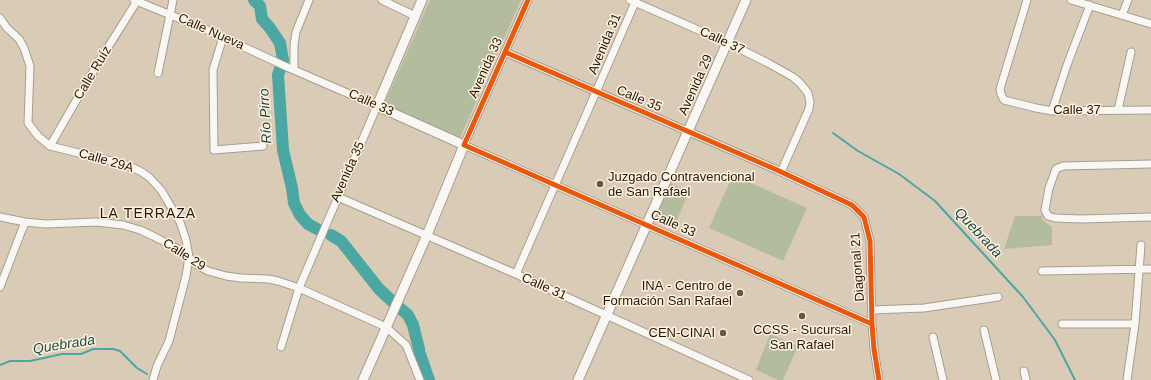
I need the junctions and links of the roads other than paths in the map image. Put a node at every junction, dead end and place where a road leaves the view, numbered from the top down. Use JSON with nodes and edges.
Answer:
{"nodes":[{"id":1,"x":173,"y":0,"type":"edge"},
{"id":2,"x":309,"y":0,"type":"edge"},
{"id":3,"x":382,"y":0,"type":"edge"},
{"id":4,"x":422,"y":0,"type":"edge"},
{"id":5,"x":528,"y":0,"type":"edge"},
{"id":6,"x":746,"y":0,"type":"edge"},
{"id":7,"x":1027,"y":0,"type":"edge"},
{"id":8,"x":1071,"y":0,"type":"edge"},
{"id":9,"x":1128,"y":0,"type":"edge"},
{"id":10,"x":136,"y":1,"type":"edge"},
{"id":11,"x":634,"y":1,"type":"edge"},
{"id":12,"x":1090,"y":6,"type":"junction"},
{"id":13,"x":170,"y":15,"type":"junction"},
{"id":14,"x":1122,"y":15,"type":"junction"},
{"id":15,"x":415,"y":16,"type":"junction"},
{"id":16,"x":0,"y":18,"type":"edge"},
{"id":17,"x":1151,"y":24,"type":"edge"},
{"id":18,"x":223,"y":37,"type":"junction"},
{"id":19,"x":728,"y":43,"type":"junction"},
{"id":20,"x":505,"y":52,"type":"junction"},
{"id":21,"x":1131,"y":52,"type":"dead end"},
{"id":22,"x":290,"y":68,"type":"junction"},
{"id":23,"x":158,"y":73,"type":"dead end"},
{"id":24,"x":596,"y":92,"type":"junction"},
{"id":25,"x":377,"y":106,"type":"junction"},
{"id":26,"x":1118,"y":110,"type":"junction"},
{"id":27,"x":1151,"y":110,"type":"edge"},
{"id":28,"x":1052,"y":111,"type":"junction"},
{"id":29,"x":688,"y":131,"type":"junction"},
{"id":30,"x":464,"y":144,"type":"junction"},
{"id":31,"x":50,"y":146,"type":"junction"},
{"id":32,"x":263,"y":146,"type":"dead end"},
{"id":33,"x":1151,"y":164,"type":"edge"},
{"id":34,"x":781,"y":172,"type":"junction"},
{"id":35,"x":556,"y":184,"type":"junction"},
{"id":36,"x":338,"y":197,"type":"junction"},
{"id":37,"x":852,"y":205,"type":"joint"},
{"id":38,"x":0,"y":217,"type":"edge"},
{"id":39,"x":1151,"y":217,"type":"edge"},
{"id":40,"x":25,"y":222,"type":"junction"},
{"id":41,"x":647,"y":225,"type":"junction"},
{"id":42,"x":427,"y":235,"type":"junction"},
{"id":43,"x":1141,"y":245,"type":"dead end"},
{"id":44,"x":189,"y":257,"type":"junction"},
{"id":45,"x":1140,"y":269,"type":"junction"},
{"id":46,"x":1151,"y":269,"type":"edge"},
{"id":47,"x":1042,"y":271,"type":"dead end"},
{"id":48,"x":516,"y":274,"type":"junction"},
{"id":49,"x":0,"y":287,"type":"edge"},
{"id":50,"x":299,"y":288,"type":"junction"},
{"id":51,"x":998,"y":297,"type":"dead end"},
{"id":52,"x":872,"y":310,"type":"junction"},
{"id":53,"x":607,"y":315,"type":"junction"},
{"id":54,"x":872,"y":324,"type":"junction"},
{"id":55,"x":1062,"y":324,"type":"dead end"},
{"id":56,"x":1135,"y":324,"type":"junction"},
{"id":57,"x":386,"y":326,"type":"junction"},
{"id":58,"x":984,"y":330,"type":"dead end"},
{"id":59,"x":934,"y":337,"type":"dead end"},
{"id":60,"x":281,"y":347,"type":"dead end"},
{"id":61,"x":1024,"y":371,"type":"dead end"},
{"id":62,"x":152,"y":380,"type":"edge"},
{"id":63,"x":363,"y":380,"type":"edge"},
{"id":64,"x":420,"y":380,"type":"edge"},
{"id":65,"x":578,"y":380,"type":"edge"},
{"id":66,"x":749,"y":380,"type":"edge"},
{"id":67,"x":879,"y":380,"type":"edge"},
{"id":68,"x":943,"y":380,"type":"edge"},
{"id":69,"x":996,"y":380,"type":"edge"},
{"id":70,"x":1026,"y":380,"type":"edge"},
{"id":71,"x":1128,"y":380,"type":"edge"}],
"edges":[{"from":1,"to":13,"type":"street"},
{"from":2,"to":22,"type":"street"},
{"from":3,"to":15,"type":"street"},
{"from":4,"to":15,"type":"main road","name":"Avenida 35"},
{"from":5,"to":20,"type":"street","name":"Avenida 33"},
{"from":6,"to":19,"type":"main road","name":"Avenida 29"},
{"from":7,"to":28,"type":"street","name":"Calle 37"},
{"from":8,"to":12,"type":"street"},
{"from":9,"to":14,"type":"street"},
{"from":10,"to":13,"type":"street","name":"Calle Nueva"},
{"from":10,"to":31,"type":"street","name":"Calle Ruíz"},
{"from":11,"to":19,"type":"street","name":"Calle 37"},
{"from":11,"to":24,"type":"street","name":"Avenida 31"},
{"from":12,"to":14,"type":"street"},
{"from":12,"to":28,"type":"street"},
{"from":13,"to":18,"type":"street","name":"Calle Nueva"},
{"from":13,"to":23,"type":"street"},
{"from":14,"to":17,"type":"street"},
{"from":15,"to":25,"type":"main road","name":"Avenida 35"},
{"from":16,"to":31,"type":"street","name":"Calle 29A"},
{"from":18,"to":22,"type":"street","name":"Calle Nueva"},
{"from":18,"to":32,"type":"street"},
{"from":19,"to":29,"type":"main road","name":"Avenida 29"},
{"from":19,"to":34,"type":"street","name":"Calle 37"},
{"from":20,"to":24,"type":"street","name":"Calle 35"},
{"from":20,"to":30,"type":"street","name":"Avenida 33"},
{"from":21,"to":26,"type":"street"},
{"from":22,"to":25,"type":"street","name":"Calle 33"},
{"from":24,"to":29,"type":"street","name":"Calle 35"},
{"from":24,"to":35,"type":"street","name":"Avenida 31"},
{"from":25,"to":30,"type":"main road","name":"Calle 33"},
{"from":25,"to":36,"type":"street","name":"Avenida 35"},
{"from":26,"to":27,"type":"street","name":"Calle 37"},
{"from":26,"to":28,"type":"street","name":"Calle 37"},
{"from":29,"to":34,"type":"street","name":"Calle 35"},
{"from":29,"to":41,"type":"main road","name":"Avenida 29"},
{"from":30,"to":35,"type":"street","name":"Calle 33"},
{"from":30,"to":42,"type":"main road","name":"Avenida 33"},
{"from":31,"to":44,"type":"street","name":"Calle 29A"},
{"from":33,"to":39,"type":"street"},
{"from":34,"to":37,"type":"street","name":"Calle 35"},
{"from":35,"to":41,"type":"street","name":"Calle 33"},
{"from":35,"to":48,"type":"street","name":"Avenida 31"},
{"from":36,"to":42,"type":"street","name":"Calle 31"},
{"from":36,"to":50,"type":"street","name":"Avenida 35"},
{"from":37,"to":52,"type":"street","name":"Diagonal 21"},
{"from":38,"to":40,"type":"street","name":"Calle 29"},
{"from":40,"to":44,"type":"street","name":"Calle 29"},
{"from":40,"to":49,"type":"street"},
{"from":41,"to":53,"type":"main road","name":"Avenida 29"},
{"from":41,"to":54,"type":"street","name":"Calle 33"},
{"from":42,"to":48,"type":"street","name":"Calle 31"},
{"from":42,"to":57,"type":"main road","name":"Avenida 33"},
{"from":43,"to":45,"type":"street"},
{"from":44,"to":50,"type":"street","name":"Calle 29"},
{"from":44,"to":62,"type":"street"},
{"from":45,"to":46,"type":"street"},
{"from":45,"to":47,"type":"street"},
{"from":45,"to":56,"type":"street"},
{"from":48,"to":53,"type":"street","name":"Calle 31"},
{"from":50,"to":57,"type":"street","name":"Calle 29"},
{"from":50,"to":60,"type":"street","name":"Avenida 35"},
{"from":51,"to":52,"type":"street"},
{"from":52,"to":54,"type":"street","name":"Diagonal 21"},
{"from":53,"to":65,"type":"main road","name":"Avenida 29"},
{"from":53,"to":66,"type":"street","name":"Calle 31"},
{"from":54,"to":67,"type":"street","name":"Diagonal 21"},
{"from":55,"to":56,"type":"street"},
{"from":56,"to":71,"type":"street"},
{"from":57,"to":63,"type":"main road","name":"Avenida 33"},
{"from":57,"to":64,"type":"street","name":"Calle 29"},
{"from":58,"to":69,"type":"street"},
{"from":59,"to":68,"type":"street"},
{"from":61,"to":70,"type":"street"}]}
